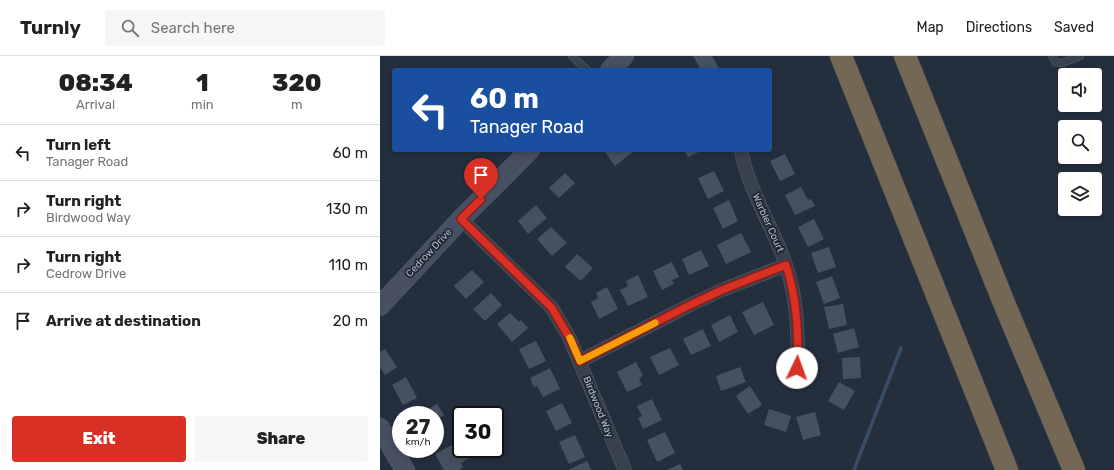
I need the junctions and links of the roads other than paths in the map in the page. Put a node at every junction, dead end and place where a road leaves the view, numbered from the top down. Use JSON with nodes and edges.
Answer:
{"nodes":[{"id":1,"x":572,"y":56,"type":"edge"},
{"id":2,"x":624,"y":56,"type":"edge"},
{"id":3,"x":841,"y":56,"type":"edge"},
{"id":4,"x":905,"y":56,"type":"edge"},
{"id":5,"x":1052,"y":56,"type":"edge"},
{"id":6,"x":1080,"y":56,"type":"edge"},
{"id":7,"x":585,"y":68,"type":"edge"},
{"id":8,"x":612,"y":68,"type":"edge"},
{"id":9,"x":528,"y":152,"type":"edge"},
{"id":10,"x":741,"y":152,"type":"edge"},
{"id":11,"x":461,"y":219,"type":"junction"},
{"id":12,"x":786,"y":265,"type":"junction"},
{"id":13,"x":380,"y":306,"type":"edge"},
{"id":14,"x":580,"y":361,"type":"junction"},
{"id":15,"x":797,"y":368,"type":"dead end"},
{"id":16,"x":380,"y":428,"type":"edge"},
{"id":17,"x":405,"y":470,"type":"edge"},
{"id":18,"x":624,"y":470,"type":"edge"},
{"id":19,"x":1007,"y":470,"type":"edge"},
{"id":20,"x":1074,"y":470,"type":"edge"}],
"edges":[{"from":1,"to":7,"type":"lane"},
{"from":2,"to":8,"type":"street"},
{"from":3,"to":19,"type":"highway"},
{"from":4,"to":20,"type":"highway"},
{"from":5,"to":6,"type":"lane"},
{"from":9,"to":11,"type":"street","name":"Cedrow Drive"},
{"from":10,"to":12,"type":"street","name":"Warbler Court"},
{"from":11,"to":13,"type":"street","name":"Cedrow Drive"},
{"from":11,"to":14,"type":"street","name":"Birdwood Way"},
{"from":12,"to":14,"type":"street"},
{"from":12,"to":15,"type":"street","name":"Warbler Court"},
{"from":14,"to":18,"type":"street","name":"Birdwood Way"},
{"from":16,"to":17,"type":"street"}]}
